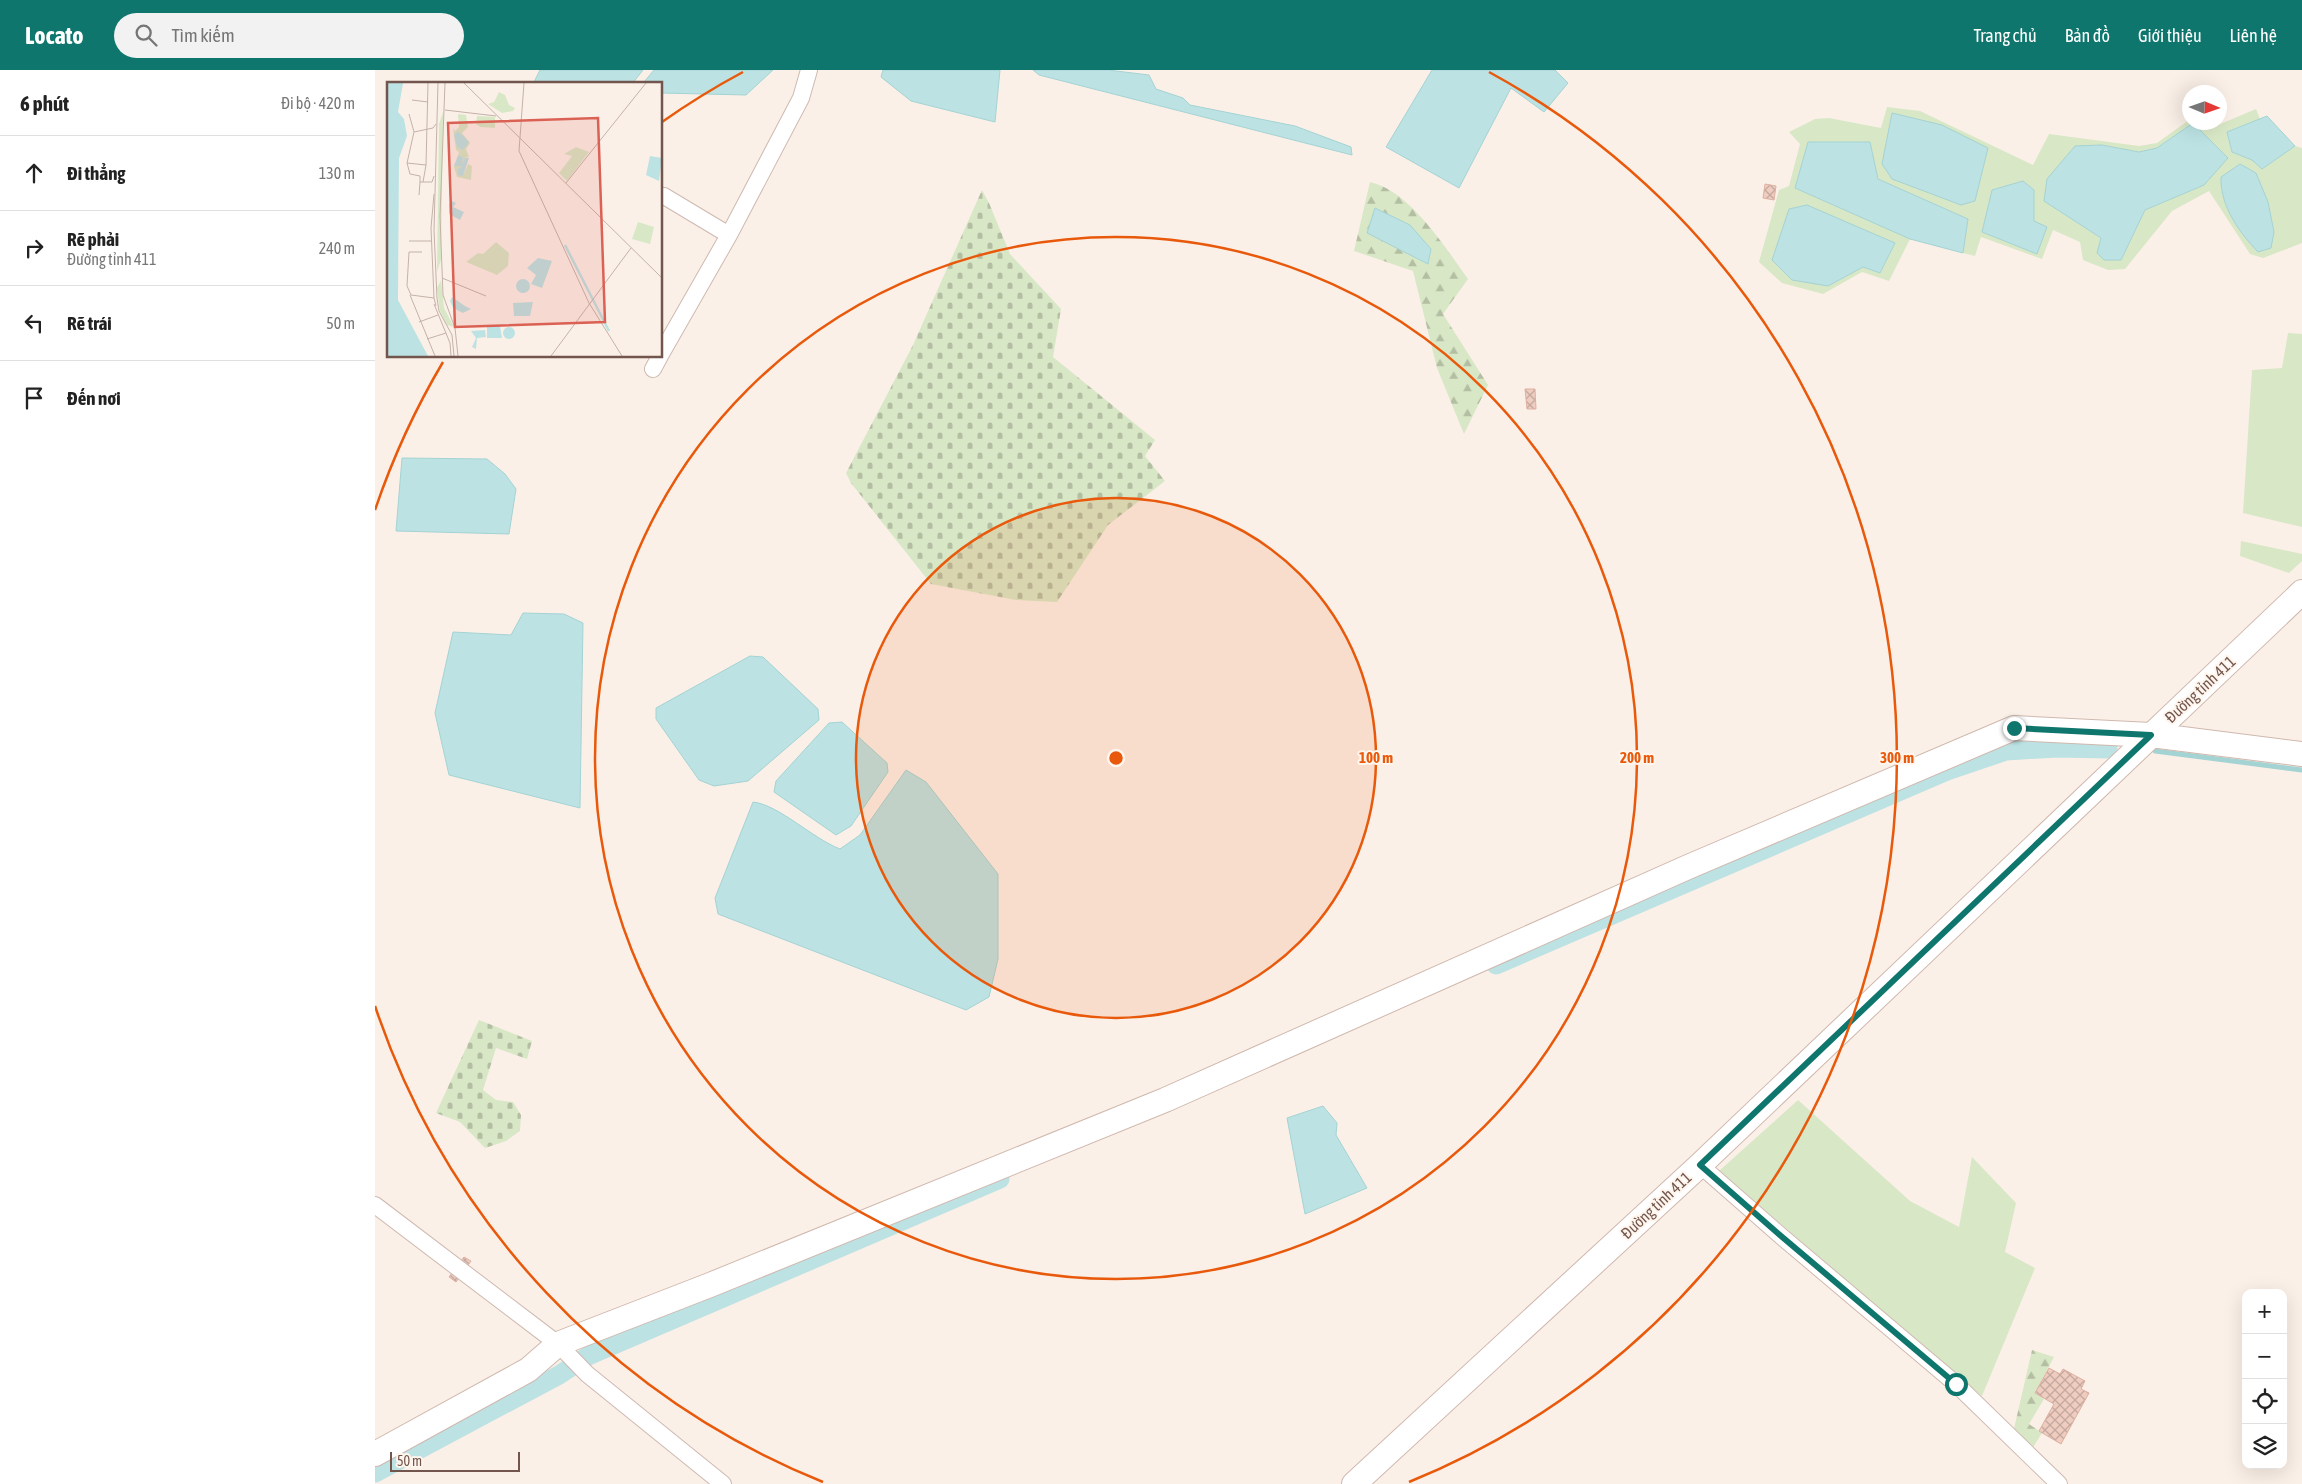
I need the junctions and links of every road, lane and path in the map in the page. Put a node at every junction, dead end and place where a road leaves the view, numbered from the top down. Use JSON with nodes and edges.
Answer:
{"nodes":[{"id":1,"x":809,"y":70,"type":"edge"},
{"id":2,"x":664,"y":196,"type":"dead end"},
{"id":3,"x":729,"y":235,"type":"junction"},
{"id":4,"x":663,"y":351,"type":"edge"},
{"id":5,"x":2302,"y":592,"type":"edge"},
{"id":6,"x":2151,"y":735,"type":"junction"},
{"id":7,"x":2302,"y":754,"type":"edge"},
{"id":8,"x":1700,"y":1165,"type":"junction"},
{"id":9,"x":375,"y":1205,"type":"edge"},
{"id":10,"x":558,"y":1344,"type":"junction"},
{"id":11,"x":375,"y":1454,"type":"edge"},
{"id":12,"x":723,"y":1484,"type":"edge"},
{"id":13,"x":1355,"y":1484,"type":"edge"},
{"id":14,"x":2059,"y":1484,"type":"edge"}],
"edges":[{"from":1,"to":3,"type":"street"},
{"from":2,"to":3,"type":"street"},
{"from":3,"to":4,"type":"street"},
{"from":5,"to":6,"type":"main road","name":"Đường tỉnh 411"},
{"from":6,"to":7,"type":"main road"},
{"from":6,"to":8,"type":"main road","name":"Đường tỉnh 411"},
{"from":6,"to":10,"type":"main road"},
{"from":8,"to":13,"type":"main road","name":"Đường tỉnh 411"},
{"from":8,"to":14,"type":"street"},
{"from":9,"to":10,"type":"street"},
{"from":10,"to":11,"type":"main road"},
{"from":10,"to":12,"type":"street"}]}
